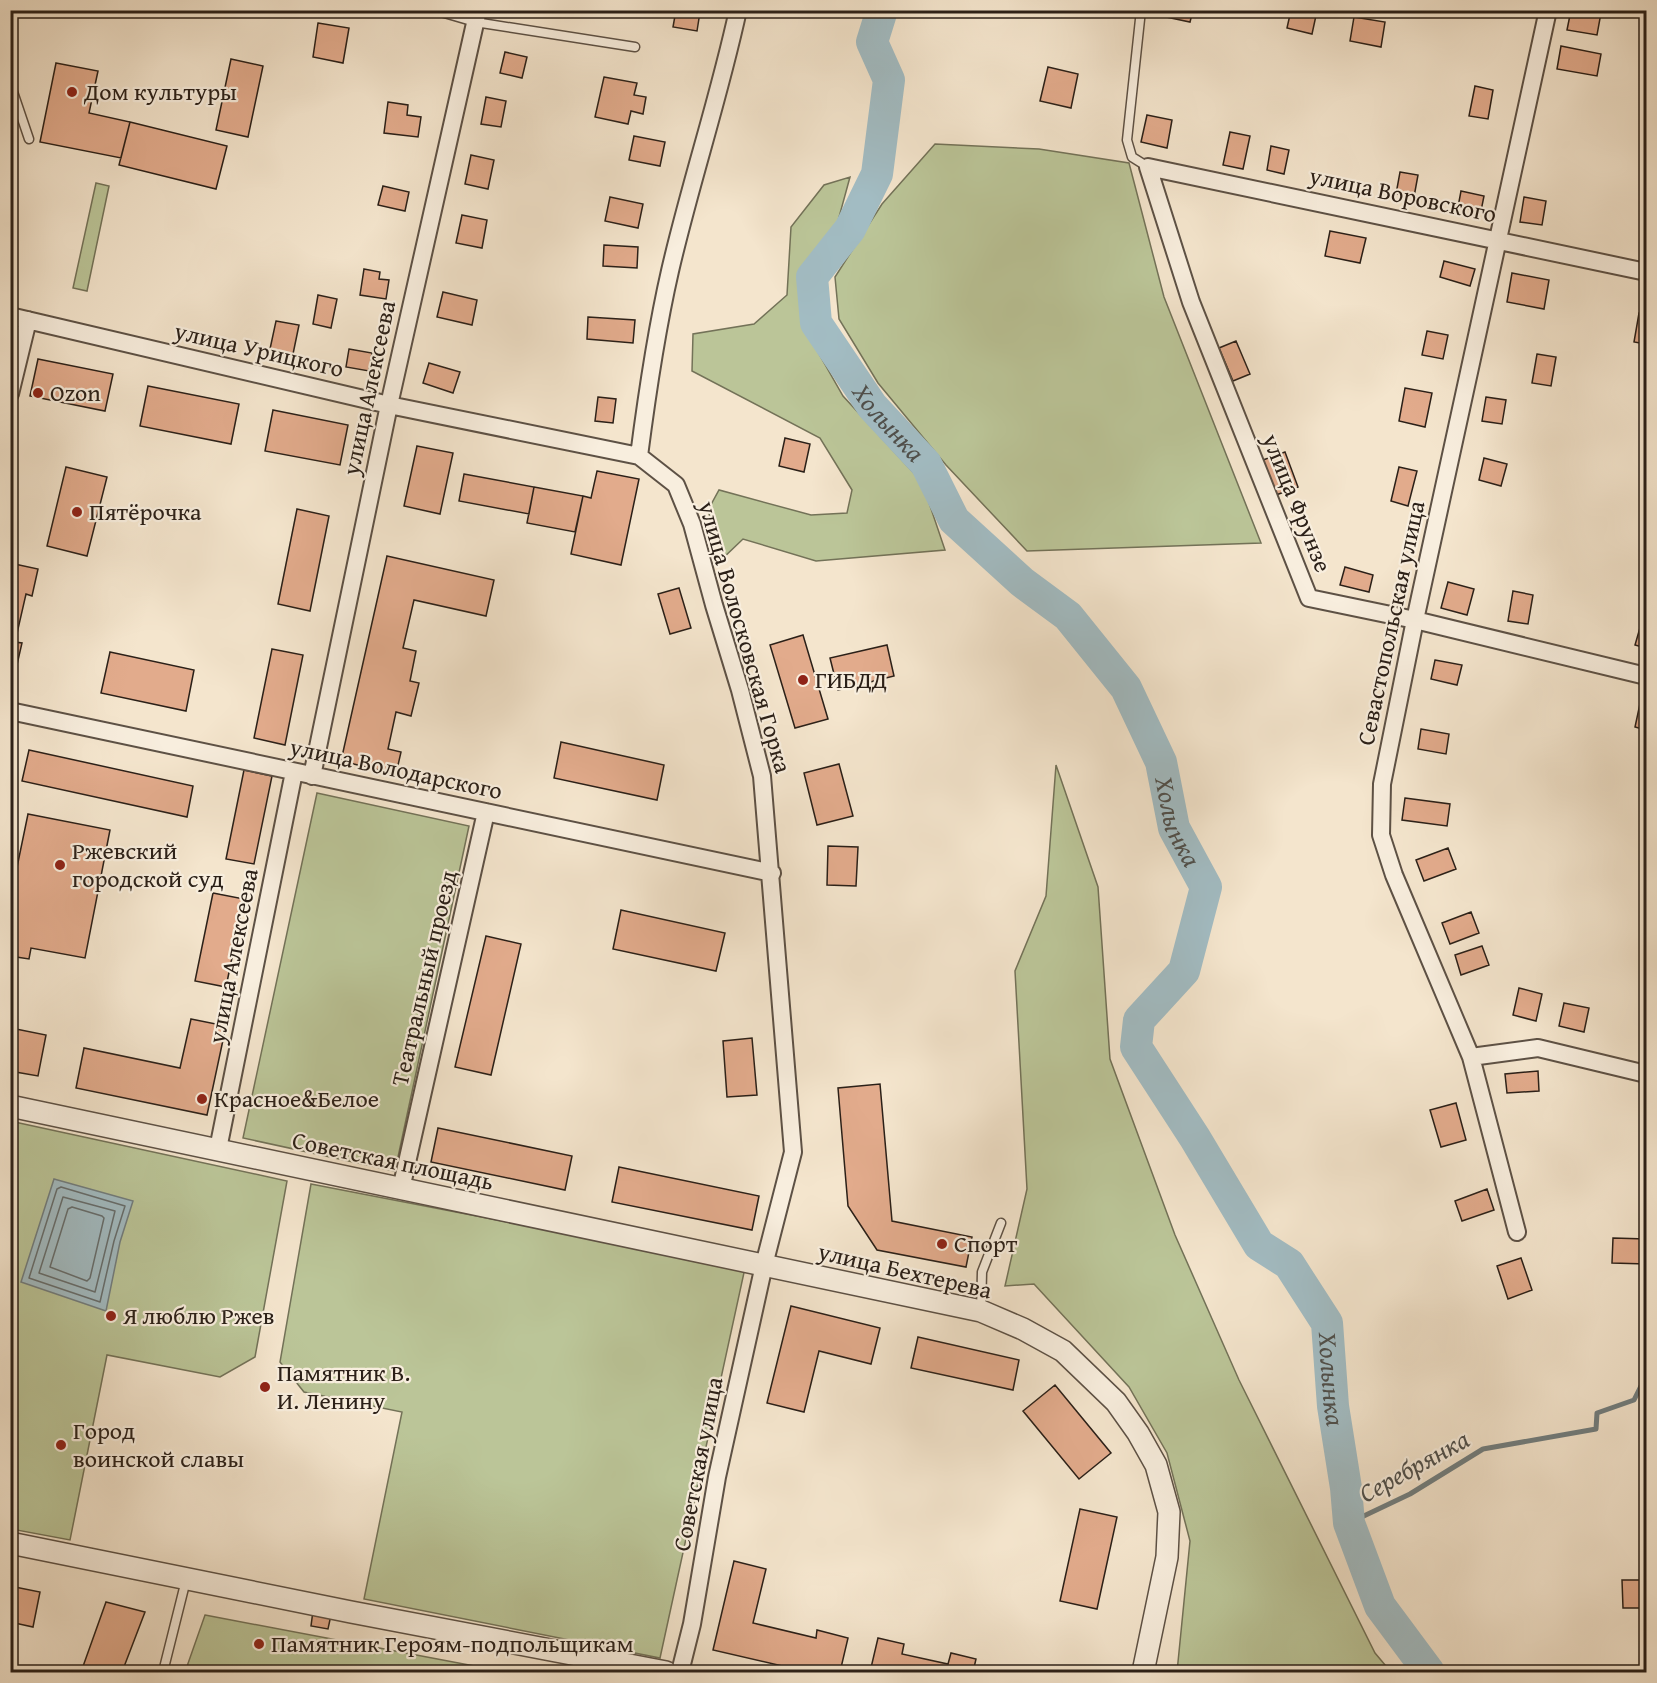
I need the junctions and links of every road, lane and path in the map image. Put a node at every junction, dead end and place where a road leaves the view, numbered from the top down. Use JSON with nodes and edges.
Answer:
{"nodes":[{"id":1,"x":434,"y":10,"type":"edge"},
{"id":2,"x":738,"y":10,"type":"edge"},
{"id":3,"x":1141,"y":10,"type":"edge"},
{"id":4,"x":1548,"y":10,"type":"edge"},
{"id":5,"x":476,"y":16,"type":"edge"},
{"id":6,"x":635,"y":47,"type":"dead end"},
{"id":7,"x":10,"y":83,"type":"edge"},
{"id":8,"x":29,"y":139,"type":"dead end"},
{"id":9,"x":1149,"y":167,"type":"junction"},
{"id":10,"x":1499,"y":240,"type":"junction"},
{"id":11,"x":1647,"y":272,"type":"edge"},
{"id":12,"x":10,"y":316,"type":"edge"},
{"id":13,"x":28,"y":320,"type":"junction"},
{"id":14,"x":10,"y":394,"type":"edge"},
{"id":15,"x":389,"y":405,"type":"junction"},
{"id":16,"x":639,"y":456,"type":"junction"},
{"id":17,"x":1415,"y":620,"type":"junction"},
{"id":18,"x":1647,"y":676,"type":"edge"},
{"id":19,"x":10,"y":711,"type":"edge"},
{"id":20,"x":294,"y":772,"type":"junction"},
{"id":21,"x":312,"y":776,"type":"junction"},
{"id":22,"x":486,"y":812,"type":"junction"},
{"id":23,"x":772,"y":873,"type":"junction"},
{"id":24,"x":1471,"y":1057,"type":"junction"},
{"id":25,"x":1647,"y":1074,"type":"edge"},
{"id":26,"x":10,"y":1106,"type":"edge"},
{"id":27,"x":218,"y":1149,"type":"junction"},
{"id":28,"x":401,"y":1188,"type":"junction"},
{"id":29,"x":1001,"y":1223,"type":"dead end"},
{"id":30,"x":1517,"y":1232,"type":"dead end"},
{"id":31,"x":764,"y":1265,"type":"junction"},
{"id":32,"x":981,"y":1311,"type":"junction"},
{"id":33,"x":10,"y":1543,"type":"edge"},
{"id":34,"x":187,"y":1578,"type":"junction"},
{"id":35,"x":163,"y":1672,"type":"edge"},
{"id":36,"x":666,"y":1672,"type":"edge"},
{"id":37,"x":680,"y":1672,"type":"edge"},
{"id":38,"x":1143,"y":1672,"type":"edge"}],
"edges":[{"from":1,"to":5,"type":"lane"},
{"from":2,"to":16,"type":"street"},
{"from":3,"to":9,"type":"lane"},
{"from":4,"to":10,"type":"street","name":"Севастопольская улица"},
{"from":5,"to":6,"type":"lane"},
{"from":5,"to":15,"type":"street","name":"улица Алексеева"},
{"from":7,"to":8,"type":"lane"},
{"from":9,"to":10,"type":"street","name":"улица Воровского"},
{"from":9,"to":17,"type":"street","name":"улица Фрунзе"},
{"from":10,"to":11,"type":"street","name":"улица Воровского"},
{"from":10,"to":17,"type":"street","name":"Севастопольская улица"},
{"from":12,"to":13,"type":"street","name":"улица Урицкого"},
{"from":13,"to":14,"type":"street"},
{"from":13,"to":15,"type":"street","name":"улица Урицкого"},
{"from":15,"to":16,"type":"street","name":"улица Урицкого"},
{"from":15,"to":21,"type":"street","name":"улица Алексеева"},
{"from":16,"to":23,"type":"street","name":"улица Волосковская Горка"},
{"from":17,"to":18,"type":"street","name":"улица Фрунзе"},
{"from":17,"to":24,"type":"street","name":"Севастопольская улица"},
{"from":19,"to":20,"type":"street","name":"улица Володарского"},
{"from":20,"to":21,"type":"street","name":"улица Володарского"},
{"from":20,"to":27,"type":"street","name":"улица Алексеева"},
{"from":21,"to":22,"type":"street","name":"улица Володарского"},
{"from":22,"to":23,"type":"street","name":"улица Володарского"},
{"from":22,"to":28,"type":"street","name":"Театральный проезд"},
{"from":23,"to":31,"type":"street","name":"улица Волосковская Горка"},
{"from":24,"to":25,"type":"street"},
{"from":24,"to":30,"type":"street","name":"Севастопольская улица"},
{"from":26,"to":27,"type":"street","name":"Советская площадь"},
{"from":27,"to":28,"type":"street","name":"Советская площадь"},
{"from":28,"to":31,"type":"street","name":"Советская площадь"},
{"from":29,"to":32,"type":"lane"},
{"from":31,"to":32,"type":"street","name":"улица Бехтерева"},
{"from":31,"to":37,"type":"street","name":"Советская улица"},
{"from":32,"to":38,"type":"street","name":"улица Бехтерева"},
{"from":33,"to":34,"type":"street"},
{"from":34,"to":35,"type":"lane"},
{"from":34,"to":36,"type":"street"}]}
